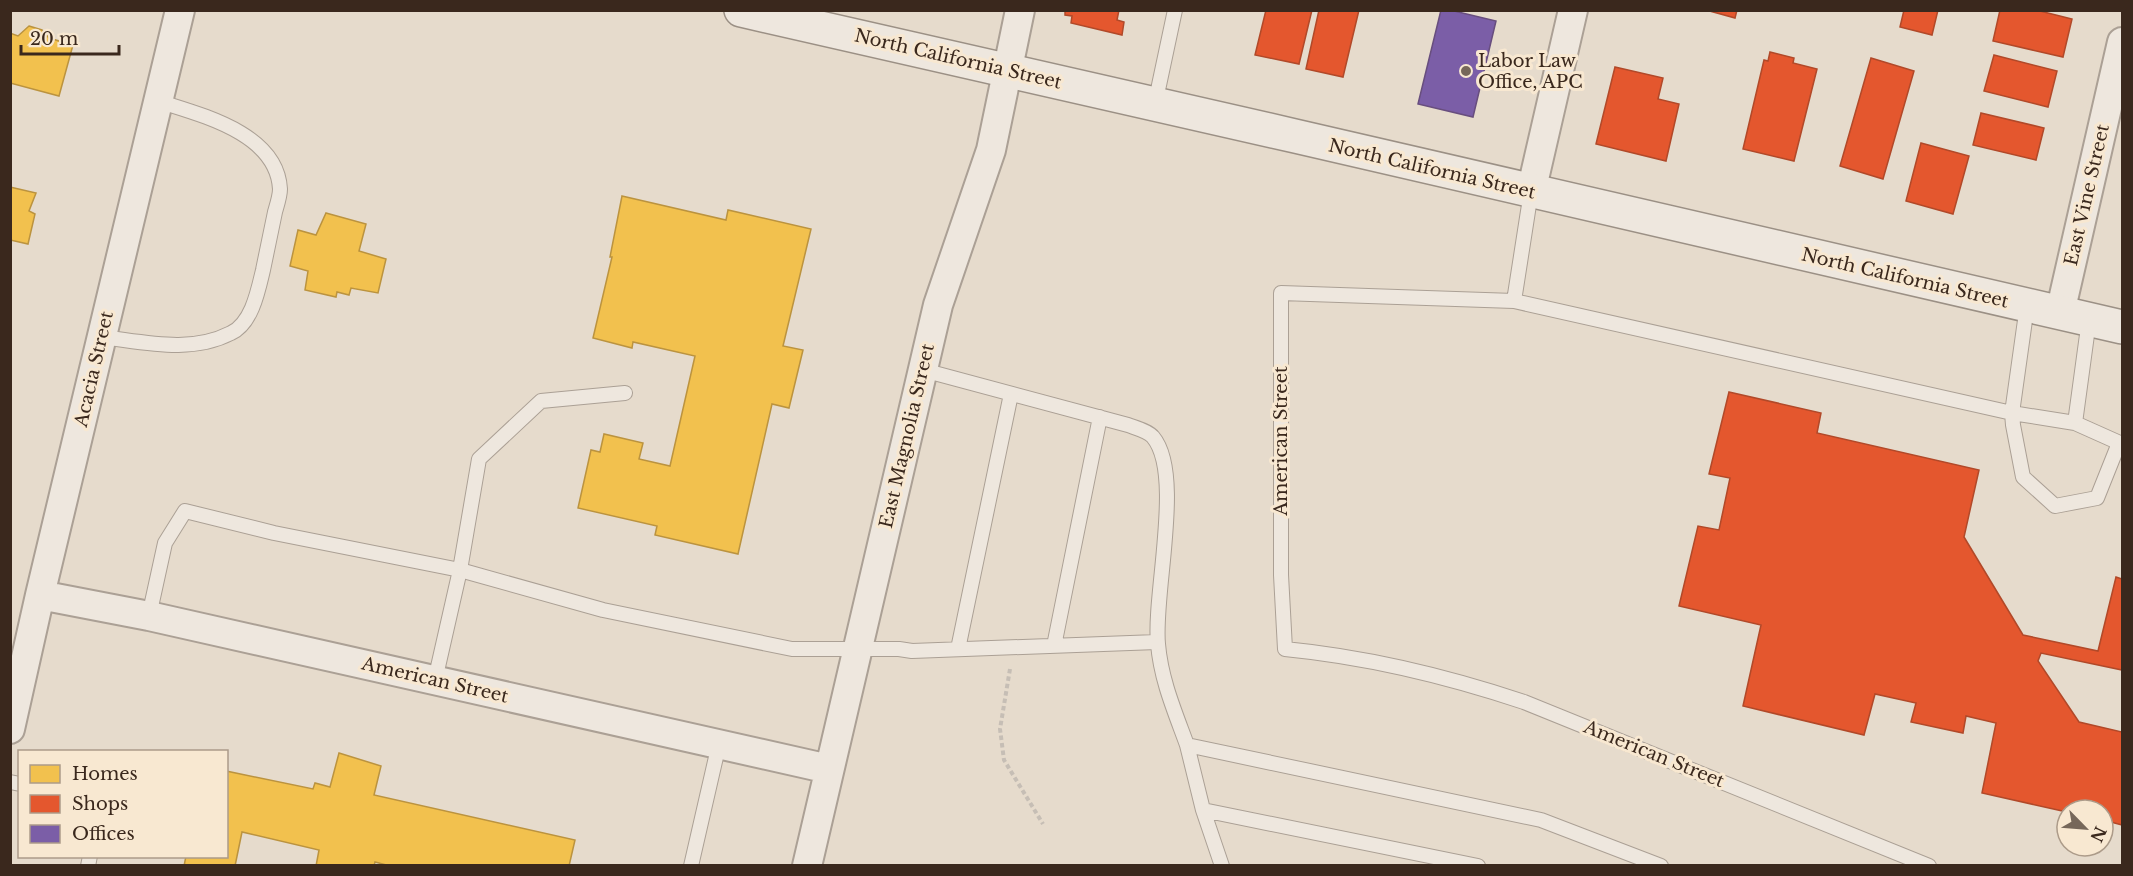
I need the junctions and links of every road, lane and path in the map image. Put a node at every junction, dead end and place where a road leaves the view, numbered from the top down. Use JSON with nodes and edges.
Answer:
{"nodes":[{"id":1,"x":180,"y":10,"type":"edge"},
{"id":2,"x":741,"y":10,"type":"edge"},
{"id":3,"x":1020,"y":10,"type":"edge"},
{"id":4,"x":1175,"y":10,"type":"edge"},
{"id":5,"x":1573,"y":10,"type":"edge"},
{"id":6,"x":811,"y":18,"type":"edge"},
{"id":7,"x":2122,"y":42,"type":"edge"},
{"id":8,"x":1007,"y":69,"type":"junction"},
{"id":9,"x":158,"y":101,"type":"junction"},
{"id":10,"x":1155,"y":104,"type":"junction"},
{"id":11,"x":1531,"y":192,"type":"junction"},
{"id":12,"x":1514,"y":301,"type":"junction"},
{"id":13,"x":2027,"y":306,"type":"junction"},
{"id":14,"x":2075,"y":316,"type":"junction"},
{"id":15,"x":2122,"y":327,"type":"edge"},
{"id":16,"x":101,"y":337,"type":"junction"},
{"id":17,"x":923,"y":370,"type":"junction"},
{"id":18,"x":625,"y":393,"type":"dead end"},
{"id":19,"x":1011,"y":394,"type":"junction"},
{"id":20,"x":2012,"y":413,"type":"junction"},
{"id":21,"x":1100,"y":417,"type":"junction"},
{"id":22,"x":2075,"y":423,"type":"junction"},
{"id":23,"x":2121,"y":444,"type":"edge"},
{"id":24,"x":460,"y":570,"type":"junction"},
{"id":25,"x":40,"y":595,"type":"junction"},
{"id":26,"x":149,"y":616,"type":"junction"},
{"id":27,"x":1157,"y":642,"type":"junction"},
{"id":28,"x":1054,"y":646,"type":"junction"},
{"id":29,"x":1014,"y":648,"type":"junction"},
{"id":30,"x":858,"y":649,"type":"junction"},
{"id":31,"x":958,"y":649,"type":"junction"},
{"id":32,"x":435,"y":680,"type":"junction"},
{"id":33,"x":10,"y":729,"type":"edge"},
{"id":34,"x":719,"y":744,"type":"junction"},
{"id":35,"x":1187,"y":745,"type":"junction"},
{"id":36,"x":829,"y":769,"type":"junction"},
{"id":37,"x":1203,"y":810,"type":"junction"},
{"id":38,"x":1043,"y":824,"type":"dead end"},
{"id":39,"x":1655,"y":865,"type":"edge"},
{"id":40,"x":691,"y":866,"type":"edge"},
{"id":41,"x":807,"y":866,"type":"edge"},
{"id":42,"x":1222,"y":866,"type":"edge"},
{"id":43,"x":1478,"y":866,"type":"edge"},
{"id":44,"x":1929,"y":866,"type":"edge"}],
"edges":[{"from":1,"to":9,"type":"street","name":"Acacia Street"},
{"from":2,"to":6,"type":"street","name":"North California Street"},
{"from":3,"to":8,"type":"street","name":"East Magnolia Street"},
{"from":4,"to":10,"type":"lane"},
{"from":5,"to":11,"type":"street"},
{"from":6,"to":8,"type":"street","name":"North California Street"},
{"from":7,"to":14,"type":"street","name":"East Vine Street"},
{"from":8,"to":10,"type":"street","name":"North California Street"},
{"from":8,"to":17,"type":"street","name":"East Magnolia Street"},
{"from":9,"to":16,"type":"street","name":"Acacia Street"},
{"from":9,"to":16,"type":"lane"},
{"from":10,"to":11,"type":"street","name":"North California Street"},
{"from":11,"to":12,"type":"lane"},
{"from":11,"to":13,"type":"street","name":"North California Street"},
{"from":12,"to":20,"type":"lane","name":"American Street"},
{"from":12,"to":44,"type":"lane","name":"American Street"},
{"from":13,"to":14,"type":"street","name":"North California Street"},
{"from":13,"to":20,"type":"lane"},
{"from":14,"to":15,"type":"street","name":"North California Street"},
{"from":14,"to":22,"type":"lane"},
{"from":16,"to":25,"type":"street","name":"Acacia Street"},
{"from":17,"to":19,"type":"lane"},
{"from":17,"to":30,"type":"street","name":"East Magnolia Street"},
{"from":18,"to":24,"type":"lane"},
{"from":19,"to":21,"type":"lane"},
{"from":19,"to":31,"type":"lane"},
{"from":20,"to":22,"type":"lane","name":"American Street"},
{"from":20,"to":23,"type":"lane"},
{"from":21,"to":27,"type":"lane"},
{"from":21,"to":28,"type":"lane"},
{"from":22,"to":23,"type":"lane","name":"American Street"},
{"from":24,"to":26,"type":"lane"},
{"from":24,"to":30,"type":"lane"},
{"from":24,"to":32,"type":"lane"},
{"from":25,"to":26,"type":"street","name":"American Street"},
{"from":25,"to":33,"type":"street","name":"Acacia Street"},
{"from":26,"to":32,"type":"street","name":"American Street"},
{"from":27,"to":28,"type":"lane"},
{"from":27,"to":35,"type":"lane"},
{"from":28,"to":29,"type":"lane"},
{"from":29,"to":31,"type":"lane"},
{"from":29,"to":38,"type":"path"},
{"from":30,"to":31,"type":"lane"},
{"from":30,"to":36,"type":"street","name":"East Magnolia Street"},
{"from":32,"to":34,"type":"street","name":"American Street"},
{"from":34,"to":36,"type":"street","name":"American Street"},
{"from":34,"to":40,"type":"lane"},
{"from":35,"to":37,"type":"lane"},
{"from":35,"to":39,"type":"lane"},
{"from":36,"to":41,"type":"street","name":"East Magnolia Street"},
{"from":37,"to":42,"type":"lane"},
{"from":37,"to":43,"type":"lane"}]}
